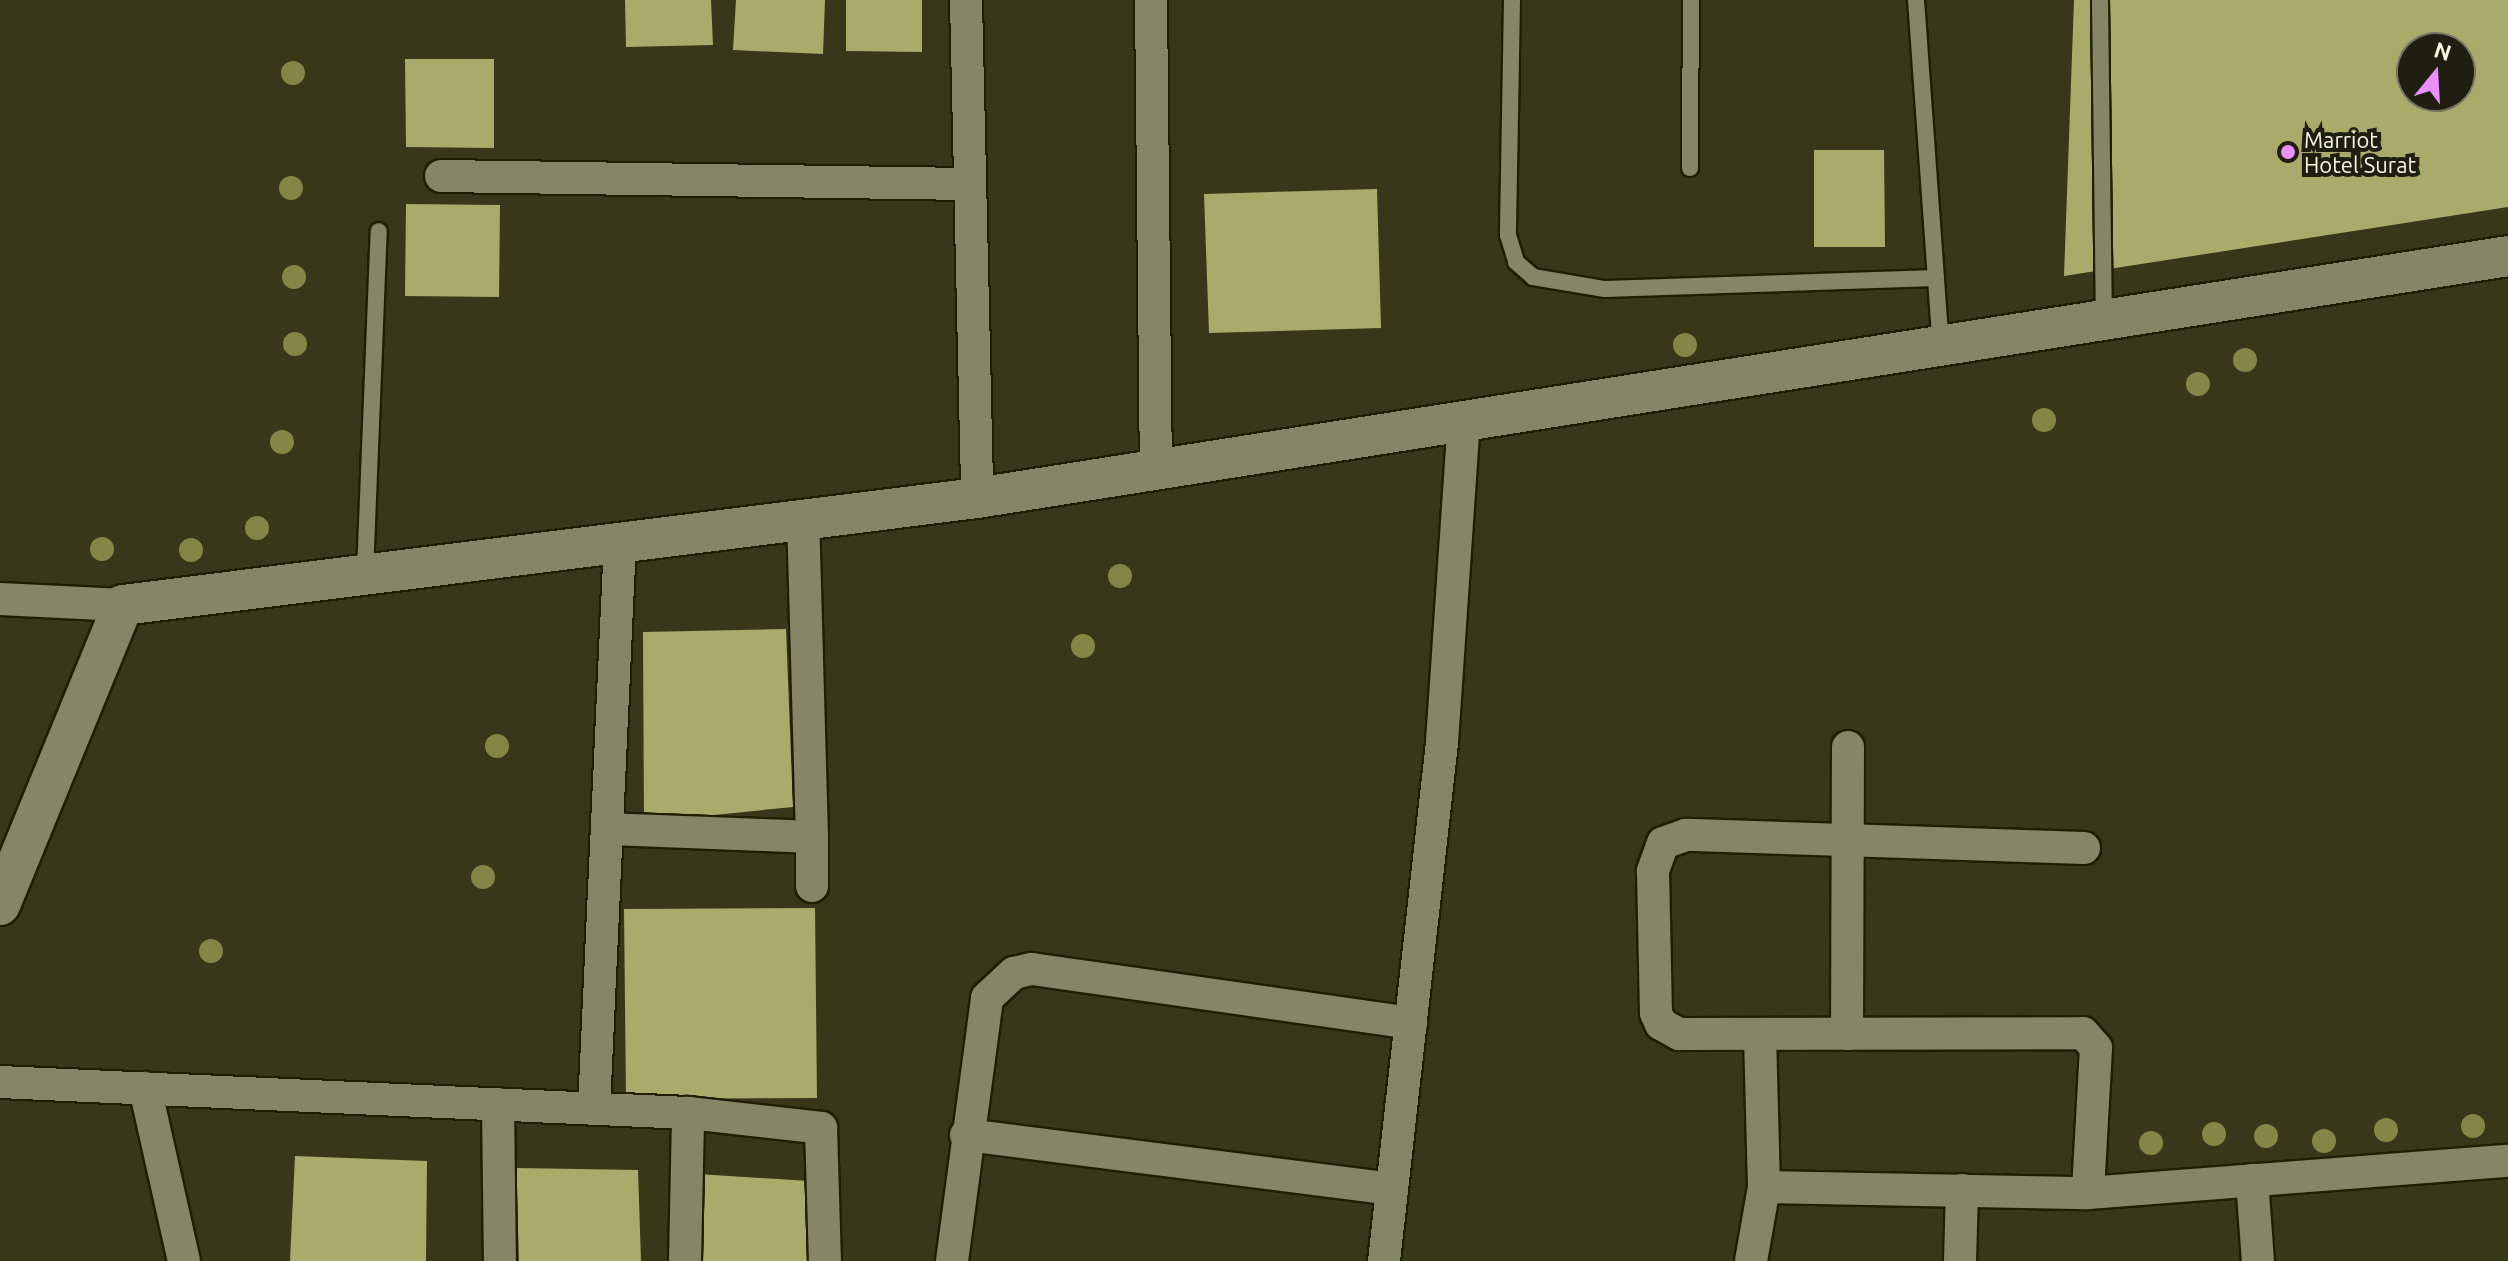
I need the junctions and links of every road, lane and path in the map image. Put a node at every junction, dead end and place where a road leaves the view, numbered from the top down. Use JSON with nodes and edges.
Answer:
{"nodes":[{"id":1,"x":966,"y":0,"type":"edge"},
{"id":2,"x":1151,"y":0,"type":"edge"},
{"id":3,"x":1512,"y":0,"type":"edge"},
{"id":4,"x":1691,"y":0,"type":"edge"},
{"id":5,"x":1916,"y":0,"type":"edge"},
{"id":6,"x":2100,"y":0,"type":"edge"},
{"id":7,"x":1690,"y":168,"type":"dead end"},
{"id":8,"x":441,"y":176,"type":"dead end"},
{"id":9,"x":966,"y":184,"type":"junction"},
{"id":10,"x":379,"y":231,"type":"dead end"},
{"id":11,"x":2508,"y":256,"type":"edge"},
{"id":12,"x":1936,"y":278,"type":"junction"},
{"id":13,"x":2104,"y":316,"type":"junction"},
{"id":14,"x":1941,"y":346,"type":"junction"},
{"id":15,"x":1464,"y":421,"type":"junction"},
{"id":16,"x":1156,"y":469,"type":"junction"},
{"id":17,"x":977,"y":498,"type":"junction"},
{"id":18,"x":803,"y":519,"type":"junction"},
{"id":19,"x":620,"y":542,"type":"junction"},
{"id":20,"x":365,"y":574,"type":"junction"},
{"id":21,"x":0,"y":599,"type":"edge"},
{"id":22,"x":123,"y":605,"type":"junction"},
{"id":23,"x":1848,"y":747,"type":"dead end"},
{"id":24,"x":607,"y":829,"type":"junction"},
{"id":25,"x":812,"y":837,"type":"junction"},
{"id":26,"x":1848,"y":844,"type":"junction"},
{"id":27,"x":2084,"y":848,"type":"dead end"},
{"id":28,"x":812,"y":886,"type":"dead end"},
{"id":29,"x":0,"y":905,"type":"edge"},
{"id":30,"x":1411,"y":1023,"type":"junction"},
{"id":31,"x":1847,"y":1034,"type":"junction"},
{"id":32,"x":1760,"y":1035,"type":"junction"},
{"id":33,"x":0,"y":1082,"type":"edge"},
{"id":34,"x":145,"y":1088,"type":"junction"},
{"id":35,"x":498,"y":1104,"type":"junction"},
{"id":36,"x":594,"y":1108,"type":"junction"},
{"id":37,"x":688,"y":1113,"type":"junction"},
{"id":38,"x":966,"y":1135,"type":"junction"},
{"id":39,"x":2508,"y":1161,"type":"edge"},
{"id":40,"x":2252,"y":1180,"type":"junction"},
{"id":41,"x":1764,"y":1187,"type":"junction"},
{"id":42,"x":1392,"y":1189,"type":"junction"},
{"id":43,"x":1962,"y":1190,"type":"junction"},
{"id":44,"x":2088,"y":1193,"type":"junction"},
{"id":45,"x":184,"y":1261,"type":"edge"},
{"id":46,"x":500,"y":1261,"type":"edge"},
{"id":47,"x":685,"y":1261,"type":"edge"},
{"id":48,"x":825,"y":1261,"type":"edge"},
{"id":49,"x":952,"y":1261,"type":"edge"},
{"id":50,"x":1384,"y":1261,"type":"edge"},
{"id":51,"x":1751,"y":1261,"type":"edge"},
{"id":52,"x":1960,"y":1261,"type":"edge"},
{"id":53,"x":2258,"y":1261,"type":"edge"}],
"edges":[{"from":1,"to":9,"type":"street"},
{"from":2,"to":16,"type":"street"},
{"from":3,"to":12,"type":"lane"},
{"from":4,"to":7,"type":"lane"},
{"from":5,"to":12,"type":"lane"},
{"from":6,"to":13,"type":"lane"},
{"from":8,"to":9,"type":"street"},
{"from":9,"to":17,"type":"street"},
{"from":10,"to":20,"type":"lane"},
{"from":11,"to":13,"type":"street"},
{"from":12,"to":14,"type":"lane"},
{"from":13,"to":14,"type":"street"},
{"from":14,"to":15,"type":"street"},
{"from":15,"to":16,"type":"street"},
{"from":15,"to":30,"type":"street"},
{"from":16,"to":17,"type":"street"},
{"from":17,"to":18,"type":"street"},
{"from":18,"to":19,"type":"street"},
{"from":18,"to":25,"type":"street"},
{"from":19,"to":20,"type":"street"},
{"from":19,"to":24,"type":"street"},
{"from":20,"to":22,"type":"street"},
{"from":21,"to":22,"type":"street"},
{"from":22,"to":29,"type":"street"},
{"from":23,"to":26,"type":"street"},
{"from":24,"to":25,"type":"street"},
{"from":24,"to":36,"type":"street"},
{"from":25,"to":28,"type":"street"},
{"from":26,"to":27,"type":"street"},
{"from":26,"to":31,"type":"street"},
{"from":26,"to":32,"type":"street"},
{"from":30,"to":38,"type":"street"},
{"from":30,"to":42,"type":"street"},
{"from":31,"to":32,"type":"street"},
{"from":31,"to":44,"type":"street"},
{"from":32,"to":41,"type":"street"},
{"from":33,"to":34,"type":"street"},
{"from":34,"to":35,"type":"street"},
{"from":34,"to":45,"type":"street"},
{"from":35,"to":36,"type":"street"},
{"from":35,"to":46,"type":"street"},
{"from":36,"to":37,"type":"street"},
{"from":37,"to":47,"type":"street"},
{"from":37,"to":48,"type":"street"},
{"from":38,"to":42,"type":"street"},
{"from":38,"to":49,"type":"street"},
{"from":39,"to":40,"type":"street"},
{"from":40,"to":44,"type":"street"},
{"from":40,"to":53,"type":"street"},
{"from":41,"to":43,"type":"street"},
{"from":41,"to":51,"type":"street"},
{"from":42,"to":50,"type":"street"},
{"from":43,"to":44,"type":"street"},
{"from":43,"to":52,"type":"street"}]}
